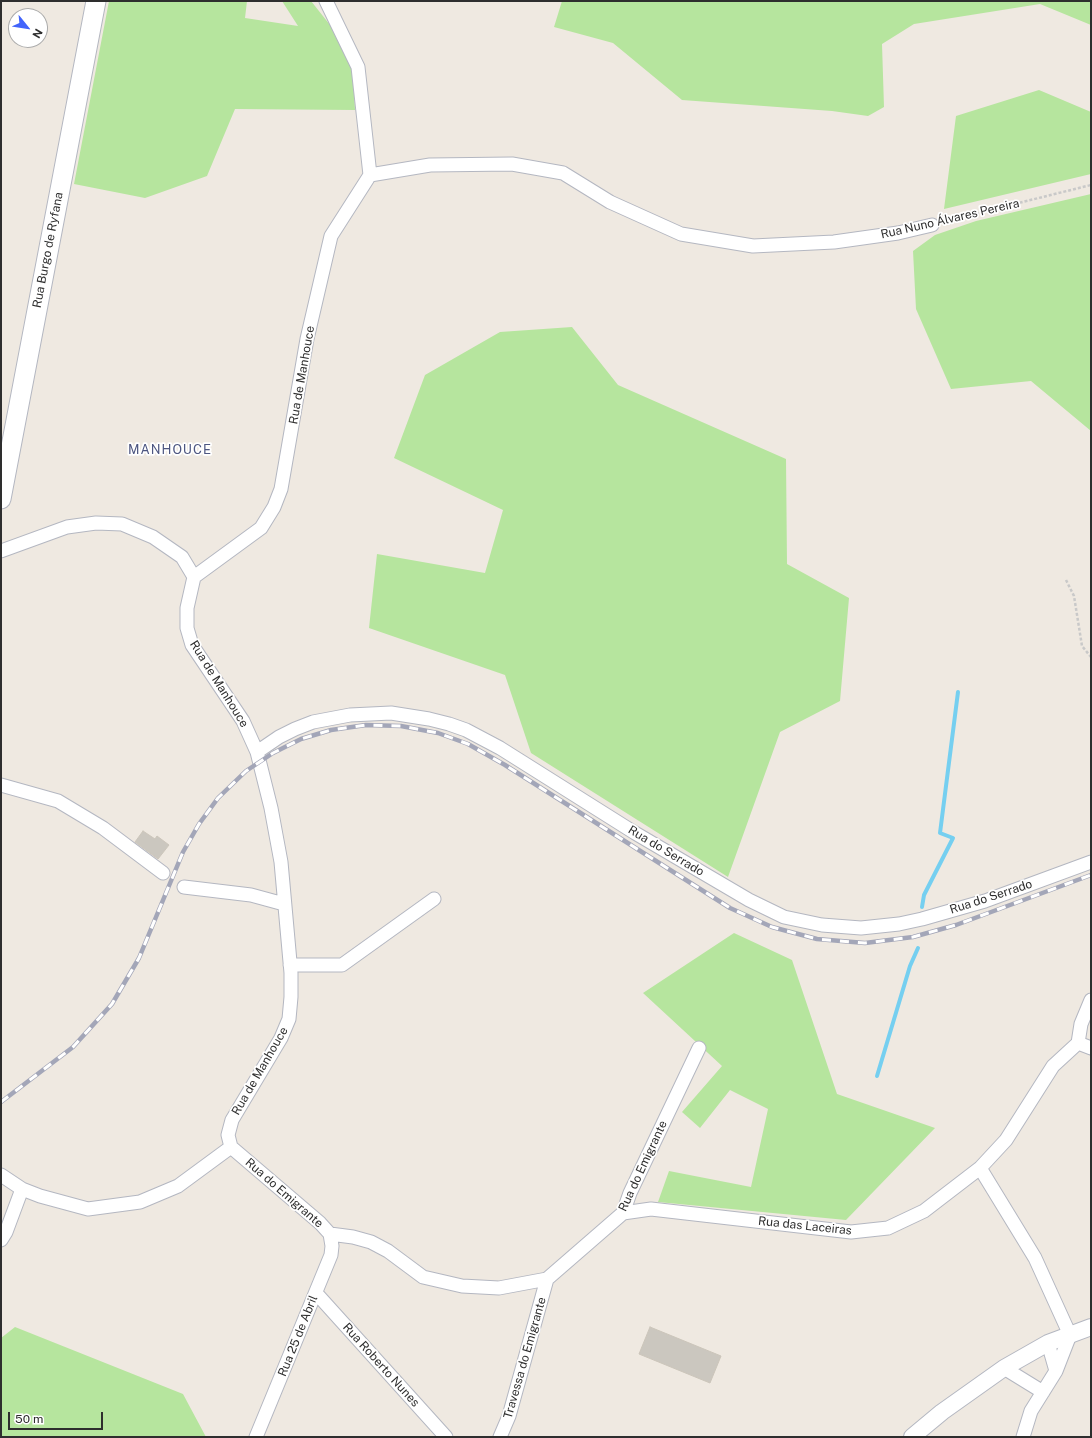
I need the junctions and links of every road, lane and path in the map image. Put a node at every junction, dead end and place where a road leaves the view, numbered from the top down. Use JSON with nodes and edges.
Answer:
{"nodes":[{"id":1,"x":96,"y":1,"type":"edge"},
{"id":2,"x":326,"y":1,"type":"edge"},
{"id":3,"x":370,"y":174,"type":"junction"},
{"id":4,"x":1091,"y":185,"type":"edge"},
{"id":5,"x":932,"y":225,"type":"joint"},
{"id":6,"x":1,"y":499,"type":"edge"},
{"id":7,"x":1,"y":551,"type":"edge"},
{"id":8,"x":194,"y":577,"type":"junction"},
{"id":9,"x":1066,"y":580,"type":"dead end"},
{"id":10,"x":1091,"y":657,"type":"edge"},
{"id":11,"x":257,"y":752,"type":"junction"},
{"id":12,"x":1,"y":785,"type":"edge"},
{"id":13,"x":1091,"y":862,"type":"edge"},
{"id":14,"x":163,"y":873,"type":"dead end"},
{"id":15,"x":184,"y":887,"type":"dead end"},
{"id":16,"x":434,"y":899,"type":"dead end"},
{"id":17,"x":284,"y":904,"type":"junction"},
{"id":18,"x":290,"y":965,"type":"junction"},
{"id":19,"x":1091,"y":1000,"type":"edge"},
{"id":20,"x":1078,"y":1043,"type":"junction"},
{"id":21,"x":699,"y":1048,"type":"dead end"},
{"id":22,"x":1091,"y":1048,"type":"edge"},
{"id":23,"x":231,"y":1147,"type":"junction"},
{"id":24,"x":980,"y":1168,"type":"junction"},
{"id":25,"x":1,"y":1175,"type":"edge"},
{"id":26,"x":22,"y":1189,"type":"junction"},
{"id":27,"x":623,"y":1213,"type":"junction"},
{"id":28,"x":330,"y":1234,"type":"junction"},
{"id":29,"x":1,"y":1240,"type":"edge"},
{"id":30,"x":547,"y":1279,"type":"junction"},
{"id":31,"x":316,"y":1293,"type":"junction"},
{"id":32,"x":1091,"y":1327,"type":"edge"},
{"id":33,"x":1070,"y":1335,"type":"junction"},
{"id":34,"x":1048,"y":1343,"type":"junction"},
{"id":35,"x":1004,"y":1368,"type":"junction"},
{"id":36,"x":1056,"y":1372,"type":"junction"},
{"id":37,"x":1043,"y":1392,"type":"junction"},
{"id":38,"x":256,"y":1437,"type":"edge"},
{"id":39,"x":446,"y":1437,"type":"edge"},
{"id":40,"x":500,"y":1437,"type":"edge"},
{"id":41,"x":912,"y":1437,"type":"edge"},
{"id":42,"x":1023,"y":1437,"type":"edge"}],
"edges":[{"from":1,"to":6,"type":"main road","name":"Rua Burgo de Ryfana"},
{"from":2,"to":3,"type":"street"},
{"from":3,"to":5,"type":"street","name":"Rua Nuno Álvares Pereira"},
{"from":3,"to":8,"type":"street","name":"Rua de Manhouce"},
{"from":4,"to":5,"type":"path","name":"Rua Nuno Álvares Pereira"},
{"from":7,"to":8,"type":"street"},
{"from":8,"to":11,"type":"street","name":"Rua de Manhouce"},
{"from":9,"to":10,"type":"path"},
{"from":11,"to":13,"type":"street","name":"Rua do Serrado"},
{"from":11,"to":17,"type":"street","name":"Rua de Manhouce"},
{"from":12,"to":14,"type":"street"},
{"from":15,"to":17,"type":"street"},
{"from":16,"to":18,"type":"street"},
{"from":17,"to":18,"type":"street","name":"Rua de Manhouce"},
{"from":18,"to":23,"type":"street","name":"Rua de Manhouce"},
{"from":19,"to":20,"type":"street"},
{"from":20,"to":22,"type":"street"},
{"from":20,"to":24,"type":"street","name":"Rua das Laceiras"},
{"from":21,"to":27,"type":"street","name":"Rua do Emigrante"},
{"from":23,"to":26,"type":"street"},
{"from":23,"to":28,"type":"street","name":"Rua do Emigrante"},
{"from":24,"to":27,"type":"street","name":"Rua das Laceiras"},
{"from":24,"to":33,"type":"street"},
{"from":25,"to":26,"type":"street"},
{"from":26,"to":29,"type":"street"},
{"from":27,"to":30,"type":"street","name":"Rua do Emigrante"},
{"from":28,"to":30,"type":"street","name":"Rua do Emigrante"},
{"from":28,"to":31,"type":"street","name":"Rua 25 de Abril"},
{"from":30,"to":40,"type":"street","name":"Travessa do Emigrante"},
{"from":31,"to":38,"type":"street","name":"Rua 25 de Abril"},
{"from":31,"to":39,"type":"street","name":"Rua Roberto Nunes"},
{"from":32,"to":33,"type":"street"},
{"from":33,"to":34,"type":"street"},
{"from":33,"to":36,"type":"street"},
{"from":34,"to":35,"type":"street"},
{"from":34,"to":36,"type":"street"},
{"from":35,"to":37,"type":"street"},
{"from":35,"to":41,"type":"street"},
{"from":36,"to":37,"type":"street"},
{"from":37,"to":42,"type":"street"}]}
